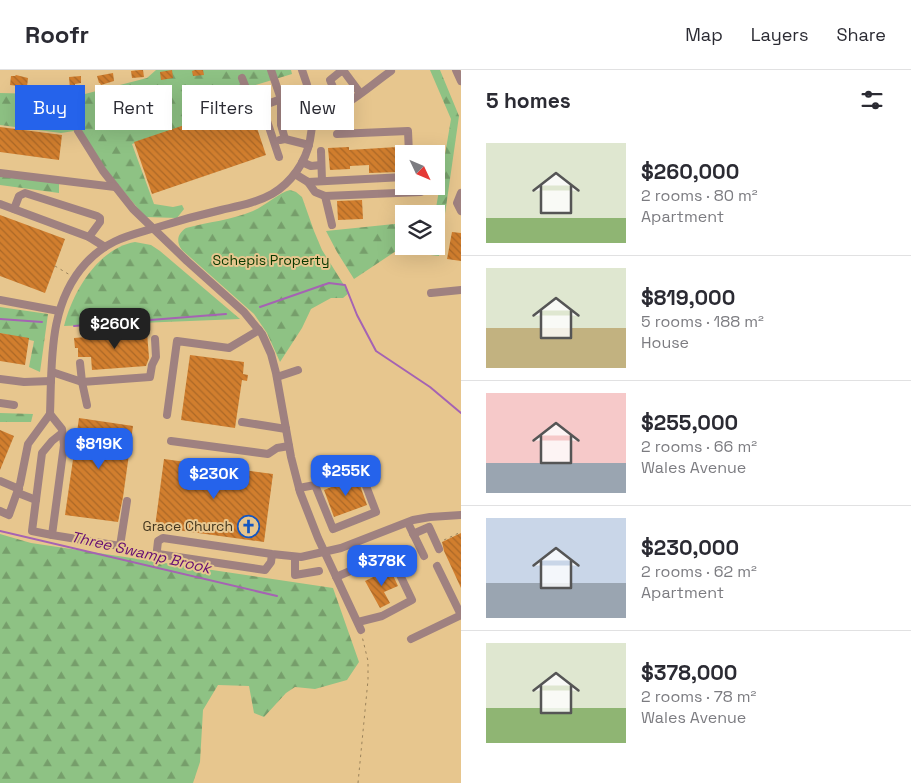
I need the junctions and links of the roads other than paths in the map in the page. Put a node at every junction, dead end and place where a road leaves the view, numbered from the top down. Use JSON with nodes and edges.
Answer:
{"nodes":[{"id":1,"x":271,"y":70,"type":"edge"},
{"id":2,"x":302,"y":70,"type":"edge"},
{"id":3,"x":456,"y":70,"type":"edge"},
{"id":4,"x":339,"y":71,"type":"edge"},
{"id":5,"x":391,"y":71,"type":"edge"},
{"id":6,"x":242,"y":78,"type":"dead end"},
{"id":7,"x":461,"y":80,"type":"edge"},
{"id":8,"x":245,"y":85,"type":"edge"},
{"id":9,"x":307,"y":85,"type":"edge"},
{"id":10,"x":332,"y":85,"type":"edge"},
{"id":11,"x":360,"y":93,"type":"junction"},
{"id":12,"x":281,"y":96,"type":"edge"},
{"id":13,"x":354,"y":97,"type":"edge"},
{"id":14,"x":270,"y":130,"type":"edge"},
{"id":15,"x":282,"y":130,"type":"edge"},
{"id":16,"x":311,"y":130,"type":"edge"},
{"id":17,"x":78,"y":131,"type":"dead end"},
{"id":18,"x":336,"y":134,"type":"dead end"},
{"id":19,"x":285,"y":139,"type":"junction"},
{"id":20,"x":274,"y":142,"type":"junction"},
{"id":21,"x":309,"y":145,"type":"junction"},
{"id":22,"x":408,"y":145,"type":"edge"},
{"id":23,"x":321,"y":151,"type":"dead end"},
{"id":24,"x":279,"y":157,"type":"dead end"},
{"id":25,"x":302,"y":162,"type":"junction"},
{"id":26,"x":322,"y":165,"type":"junction"},
{"id":27,"x":0,"y":173,"type":"edge"},
{"id":28,"x":295,"y":174,"type":"junction"},
{"id":29,"x":395,"y":177,"type":"edge"},
{"id":30,"x":322,"y":181,"type":"junction"},
{"id":31,"x":308,"y":182,"type":"junction"},
{"id":32,"x":115,"y":188,"type":"junction"},
{"id":33,"x":461,"y":192,"type":"edge"},
{"id":34,"x":395,"y":193,"type":"edge"},
{"id":35,"x":325,"y":196,"type":"junction"},
{"id":36,"x":0,"y":204,"type":"edge"},
{"id":37,"x":14,"y":209,"type":"junction"},
{"id":38,"x":461,"y":212,"type":"edge"},
{"id":39,"x":332,"y":225,"type":"dead end"},
{"id":40,"x":152,"y":229,"type":"junction"},
{"id":41,"x":89,"y":237,"type":"junction"},
{"id":42,"x":104,"y":247,"type":"junction"},
{"id":43,"x":461,"y":290,"type":"edge"},
{"id":44,"x":430,"y":293,"type":"dead end"},
{"id":45,"x":0,"y":300,"type":"edge"},
{"id":46,"x":58,"y":311,"type":"junction"},
{"id":47,"x":259,"y":330,"type":"junction"},
{"id":48,"x":155,"y":340,"type":"dead end"},
{"id":49,"x":80,"y":363,"type":"dead end"},
{"id":50,"x":298,"y":370,"type":"dead end"},
{"id":51,"x":52,"y":377,"type":"junction"},
{"id":52,"x":277,"y":377,"type":"junction"},
{"id":53,"x":0,"y":379,"type":"edge"},
{"id":54,"x":82,"y":382,"type":"junction"},
{"id":55,"x":0,"y":403,"type":"edge"},
{"id":56,"x":14,"y":405,"type":"dead end"},
{"id":57,"x":87,"y":405,"type":"dead end"},
{"id":58,"x":50,"y":414,"type":"junction"},
{"id":59,"x":167,"y":415,"type":"dead end"},
{"id":60,"x":242,"y":422,"type":"dead end"},
{"id":61,"x":286,"y":429,"type":"junction"},
{"id":62,"x":62,"y":433,"type":"junction"},
{"id":63,"x":171,"y":441,"type":"dead end"},
{"id":64,"x":289,"y":446,"type":"junction"},
{"id":65,"x":0,"y":481,"type":"edge"},
{"id":66,"x":315,"y":485,"type":"junction"},
{"id":67,"x":299,"y":488,"type":"junction"},
{"id":68,"x":18,"y":491,"type":"junction"},
{"id":69,"x":36,"y":500,"type":"junction"},
{"id":70,"x":127,"y":501,"type":"dead end"},
{"id":71,"x":0,"y":511,"type":"edge"},
{"id":72,"x":461,"y":515,"type":"edge"},
{"id":73,"x":408,"y":523,"type":"junction"},
{"id":74,"x":414,"y":534,"type":"junction"},
{"id":75,"x":52,"y":535,"type":"junction"},
{"id":76,"x":438,"y":546,"type":"road end"},
{"id":77,"x":324,"y":552,"type":"junction"},
{"id":78,"x":272,"y":554,"type":"junction"},
{"id":79,"x":424,"y":556,"type":"dead end"},
{"id":80,"x":295,"y":557,"type":"junction"},
{"id":81,"x":437,"y":566,"type":"dead end"},
{"id":82,"x":319,"y":572,"type":"dead end"},
{"id":83,"x":336,"y":577,"type":"junction"},
{"id":84,"x":461,"y":615,"type":"edge"},
{"id":85,"x":358,"y":622,"type":"junction"},
{"id":86,"x":361,"y":630,"type":"road end"},
{"id":87,"x":411,"y":639,"type":"dead end"}],
"edges":[{"from":1,"to":12,"type":"street"},
{"from":2,"to":9,"type":"street"},
{"from":3,"to":7,"type":"street"},
{"from":4,"to":10,"type":"street"},
{"from":4,"to":11,"type":"street"},
{"from":5,"to":11,"type":"street"},
{"from":6,"to":8,"type":"street"},
{"from":11,"to":13,"type":"street"},
{"from":14,"to":20,"type":"street"},
{"from":15,"to":19,"type":"street"},
{"from":16,"to":21,"type":"street"},
{"from":17,"to":32,"type":"street"},
{"from":18,"to":22,"type":"street"},
{"from":19,"to":20,"type":"street"},
{"from":19,"to":21,"type":"street"},
{"from":20,"to":24,"type":"street"},
{"from":21,"to":25,"type":"street"},
{"from":23,"to":26,"type":"street"},
{"from":25,"to":26,"type":"street"},
{"from":25,"to":28,"type":"street"},
{"from":26,"to":30,"type":"street"},
{"from":27,"to":32,"type":"street"},
{"from":28,"to":31,"type":"street"},
{"from":28,"to":40,"type":"street"},
{"from":29,"to":30,"type":"street"},
{"from":30,"to":31,"type":"street"},
{"from":31,"to":35,"type":"street"},
{"from":32,"to":40,"type":"street"},
{"from":33,"to":38,"type":"street"},
{"from":34,"to":35,"type":"street"},
{"from":35,"to":39,"type":"street"},
{"from":36,"to":37,"type":"street"},
{"from":37,"to":41,"type":"street"},
{"from":37,"to":41,"type":"street"},
{"from":40,"to":42,"type":"street"},
{"from":40,"to":47,"type":"street"},
{"from":41,"to":42,"type":"street"},
{"from":42,"to":46,"type":"street"},
{"from":43,"to":44,"type":"street"},
{"from":45,"to":46,"type":"street"},
{"from":46,"to":51,"type":"street"},
{"from":47,"to":52,"type":"street"},
{"from":47,"to":59,"type":"street"},
{"from":48,"to":54,"type":"street"},
{"from":49,"to":54,"type":"street"},
{"from":50,"to":52,"type":"street"},
{"from":51,"to":53,"type":"street"},
{"from":51,"to":54,"type":"street"},
{"from":51,"to":58,"type":"street"},
{"from":52,"to":61,"type":"street"},
{"from":54,"to":57,"type":"street"},
{"from":55,"to":56,"type":"street"},
{"from":58,"to":62,"type":"street"},
{"from":58,"to":68,"type":"street"},
{"from":60,"to":61,"type":"street"},
{"from":61,"to":64,"type":"street"},
{"from":62,"to":69,"type":"street"},
{"from":62,"to":75,"type":"street"},
{"from":63,"to":64,"type":"street"},
{"from":64,"to":67,"type":"street"},
{"from":65,"to":68,"type":"street"},
{"from":66,"to":66,"type":"street"},
{"from":66,"to":67,"type":"street"},
{"from":67,"to":77,"type":"street"},
{"from":68,"to":69,"type":"street"},
{"from":68,"to":71,"type":"street"},
{"from":69,"to":75,"type":"street"},
{"from":70,"to":75,"type":"street"},
{"from":72,"to":73,"type":"street"},
{"from":73,"to":74,"type":"street"},
{"from":73,"to":77,"type":"street"},
{"from":74,"to":76,"type":"street"},
{"from":74,"to":79,"type":"street"},
{"from":77,"to":80,"type":"street"},
{"from":77,"to":83,"type":"street"},
{"from":78,"to":78,"type":"street"},
{"from":78,"to":80,"type":"street"},
{"from":80,"to":82,"type":"street"},
{"from":81,"to":84,"type":"street"},
{"from":83,"to":85,"type":"street"},
{"from":83,"to":85,"type":"street"},
{"from":84,"to":87,"type":"street"},
{"from":85,"to":86,"type":"street"}]}
